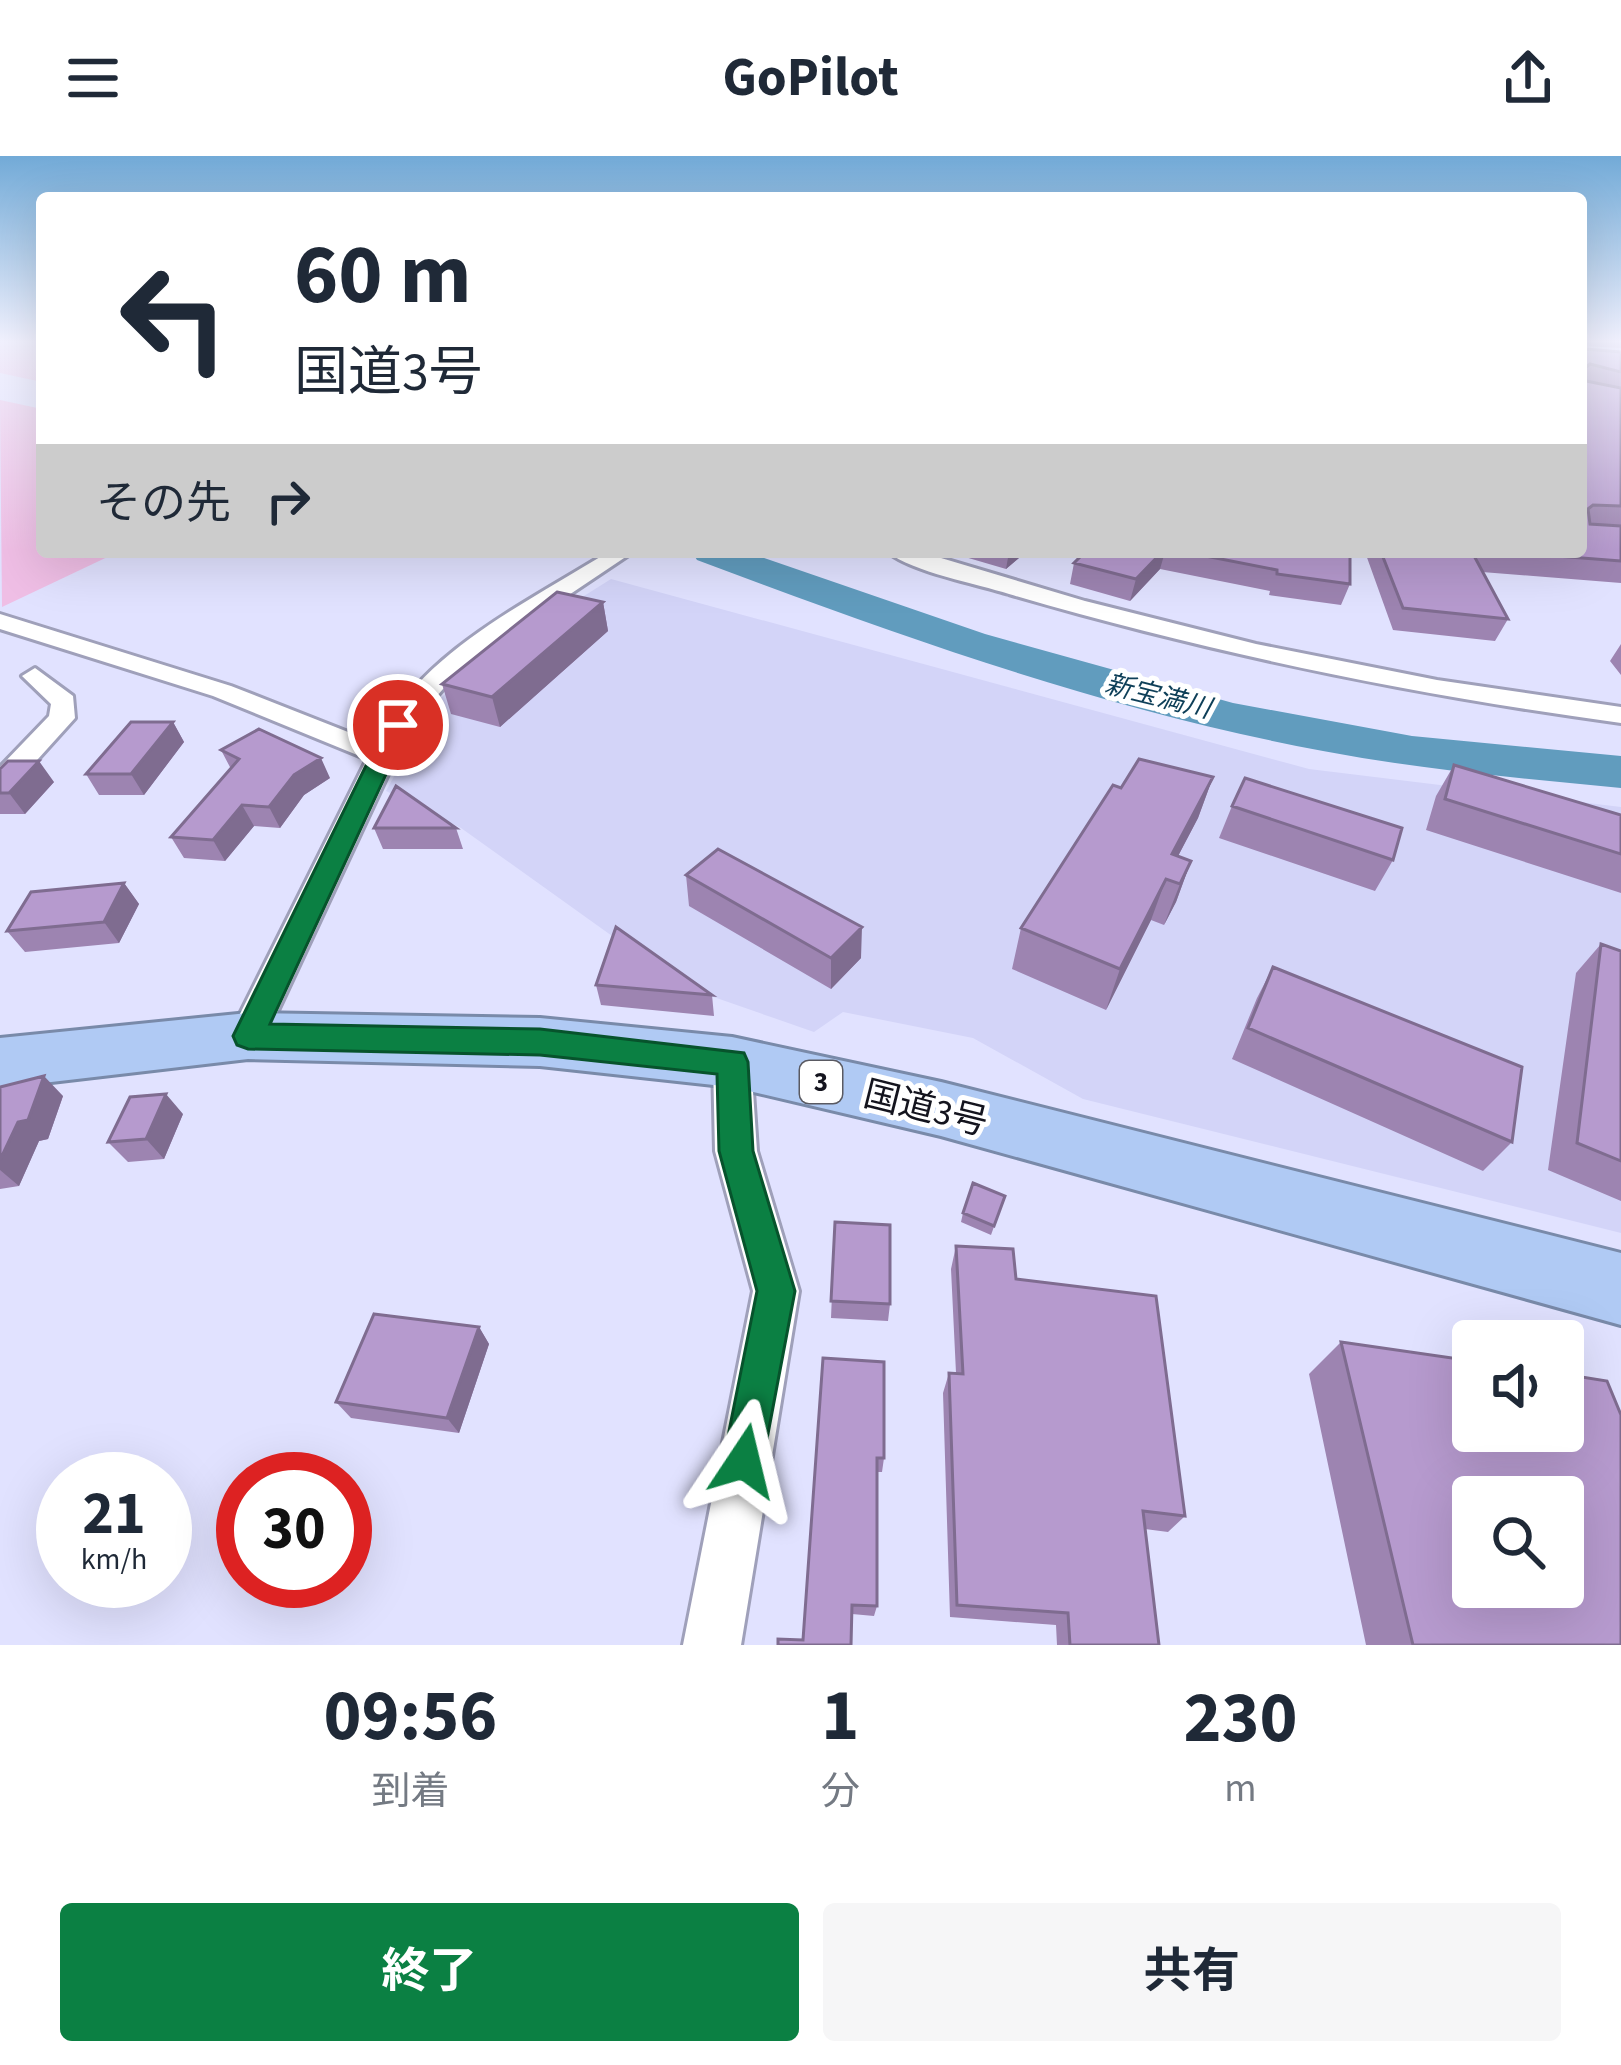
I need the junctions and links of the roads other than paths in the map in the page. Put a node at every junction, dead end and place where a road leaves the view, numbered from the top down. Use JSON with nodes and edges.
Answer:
{"nodes":[{"id":1,"x":612,"y":558,"type":"edge"},
{"id":2,"x":917,"y":558,"type":"edge"},
{"id":3,"x":0,"y":621,"type":"edge"},
{"id":4,"x":35,"y":676,"type":"dead end"},
{"id":5,"x":1621,"y":716,"type":"edge"},
{"id":6,"x":381,"y":755,"type":"junction"},
{"id":7,"x":0,"y":784,"type":"edge"},
{"id":8,"x":248,"y":1036,"type":"junction"},
{"id":9,"x":732,"y":1062,"type":"junction"},
{"id":10,"x":0,"y":1063,"type":"edge"},
{"id":11,"x":1621,"y":1289,"type":"edge"},
{"id":12,"x":712,"y":1645,"type":"edge"}],
"edges":[{"from":1,"to":6,"type":"street"},
{"from":2,"to":5,"type":"street"},
{"from":3,"to":6,"type":"street"},
{"from":4,"to":7,"type":"street"},
{"from":6,"to":8,"type":"street"},
{"from":8,"to":9,"type":"highway","name":"国道3号","number":"3"},
{"from":8,"to":10,"type":"highway","name":"国道3号","number":"3"},
{"from":9,"to":11,"type":"highway","name":"国道3号","number":"3"},
{"from":9,"to":12,"type":"street"}]}
